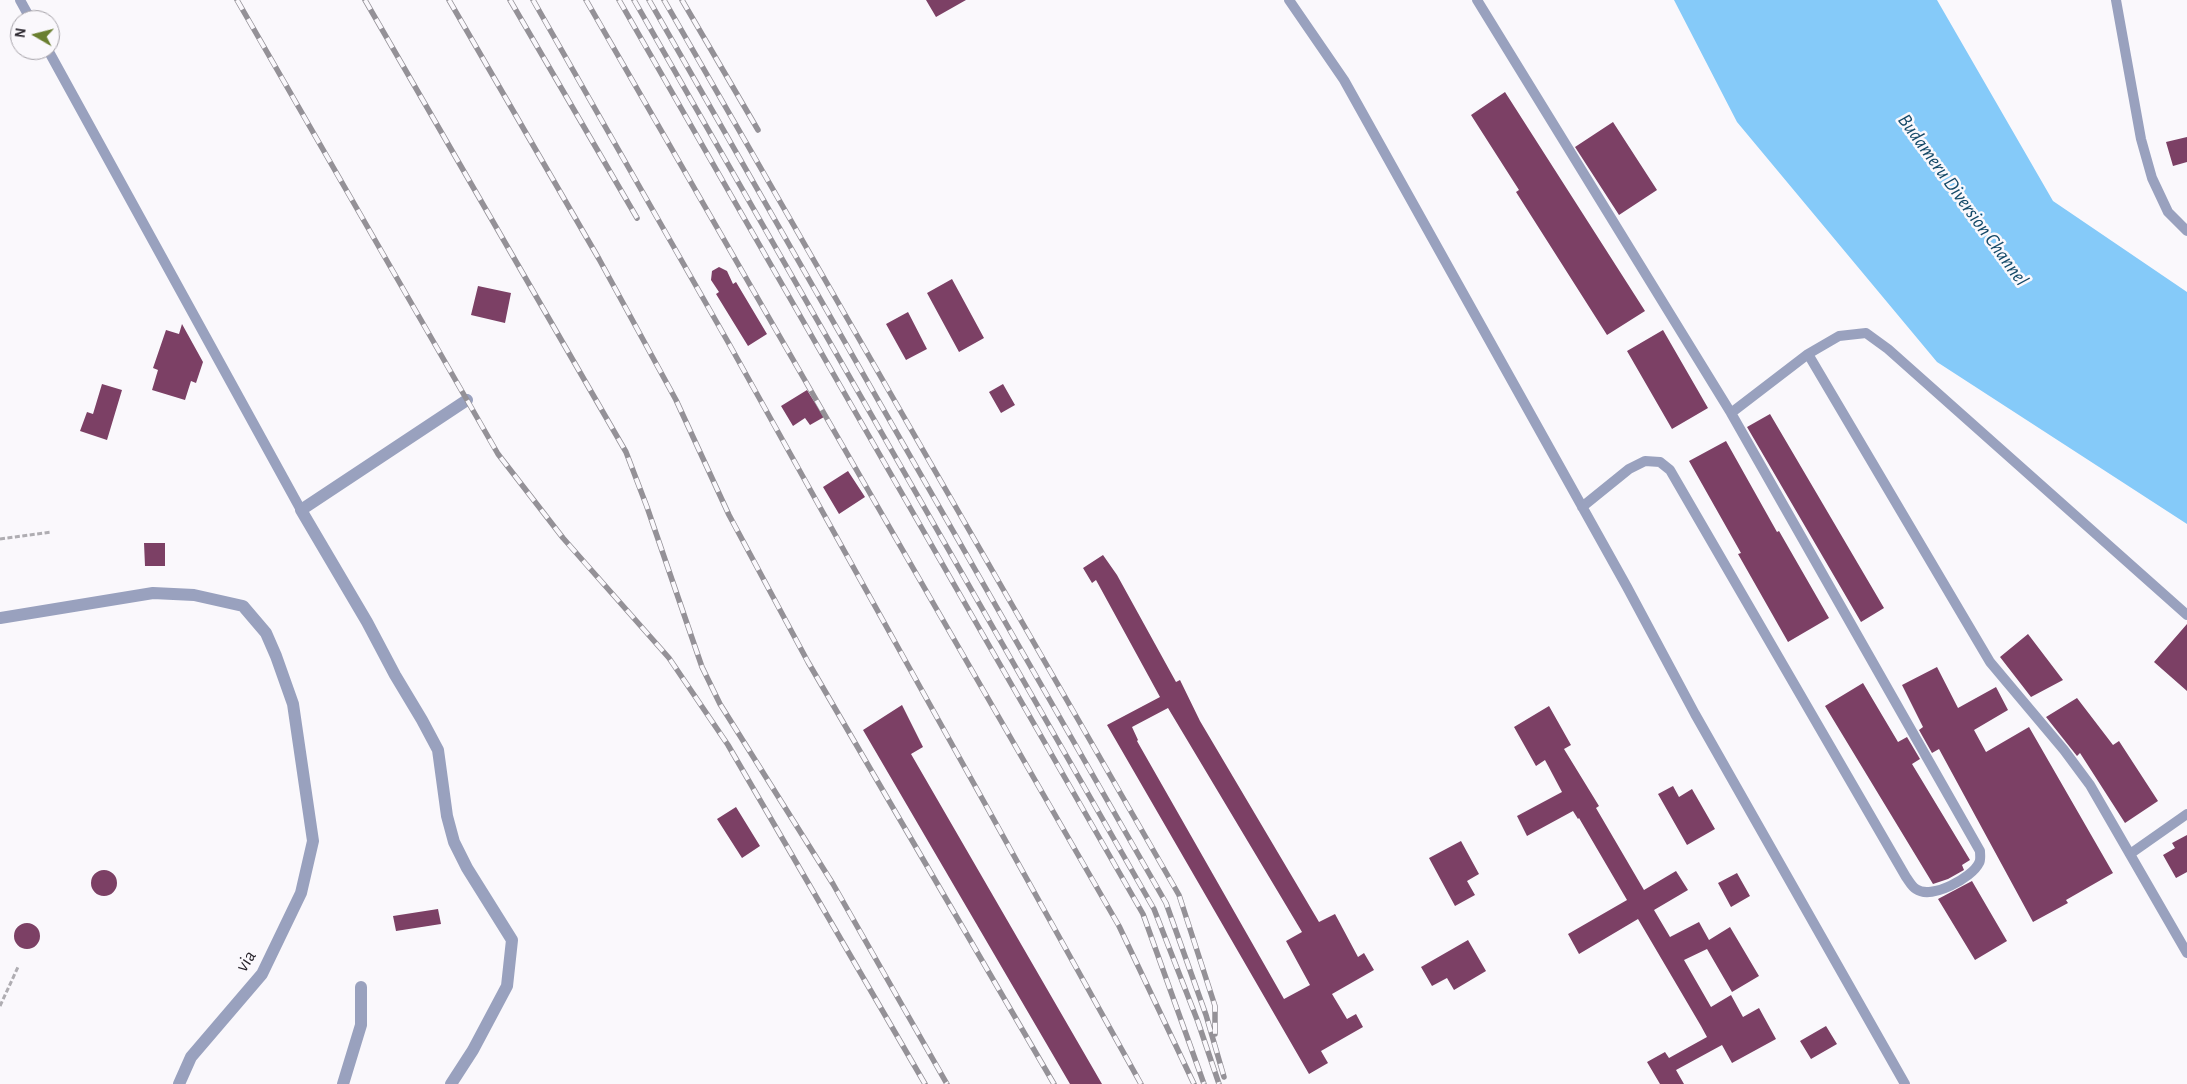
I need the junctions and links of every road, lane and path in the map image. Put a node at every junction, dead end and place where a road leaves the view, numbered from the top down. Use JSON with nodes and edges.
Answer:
{"nodes":[{"id":1,"x":1289,"y":0,"type":"edge"},
{"id":2,"x":1477,"y":0,"type":"edge"},
{"id":3,"x":2116,"y":0,"type":"edge"},
{"id":4,"x":54,"y":60,"type":"edge"},
{"id":5,"x":2187,"y":231,"type":"edge"},
{"id":6,"x":1808,"y":354,"type":"junction"},
{"id":7,"x":467,"y":400,"type":"dead end"},
{"id":8,"x":1731,"y":413,"type":"junction"},
{"id":9,"x":1582,"y":507,"type":"junction"},
{"id":10,"x":301,"y":510,"type":"junction"},
{"id":11,"x":52,"y":532,"type":"dead end"},
{"id":12,"x":0,"y":538,"type":"edge"},
{"id":13,"x":2187,"y":615,"type":"edge"},
{"id":14,"x":0,"y":618,"type":"edge"},
{"id":15,"x":2187,"y":814,"type":"edge"},
{"id":16,"x":2130,"y":854,"type":"junction"},
{"id":17,"x":2187,"y":953,"type":"edge"},
{"id":18,"x":18,"y":967,"type":"dead end"},
{"id":19,"x":361,"y":987,"type":"dead end"},
{"id":20,"x":0,"y":1006,"type":"edge"},
{"id":21,"x":179,"y":1084,"type":"edge"},
{"id":22,"x":343,"y":1084,"type":"edge"},
{"id":23,"x":451,"y":1084,"type":"edge"},
{"id":24,"x":1905,"y":1084,"type":"edge"}],
"edges":[{"from":1,"to":9,"type":"lane"},
{"from":2,"to":8,"type":"lane"},
{"from":3,"to":5,"type":"lane"},
{"from":4,"to":10,"type":"lane"},
{"from":6,"to":8,"type":"lane"},
{"from":6,"to":13,"type":"lane"},
{"from":6,"to":16,"type":"lane"},
{"from":7,"to":10,"type":"street"},
{"from":8,"to":9,"type":"lane"},
{"from":9,"to":24,"type":"lane"},
{"from":10,"to":23,"type":"street"},
{"from":11,"to":12,"type":"path"},
{"from":14,"to":21,"type":"street","name":"via"},
{"from":15,"to":16,"type":"lane"},
{"from":16,"to":17,"type":"lane"},
{"from":18,"to":20,"type":"path"},
{"from":19,"to":22,"type":"street"}]}
